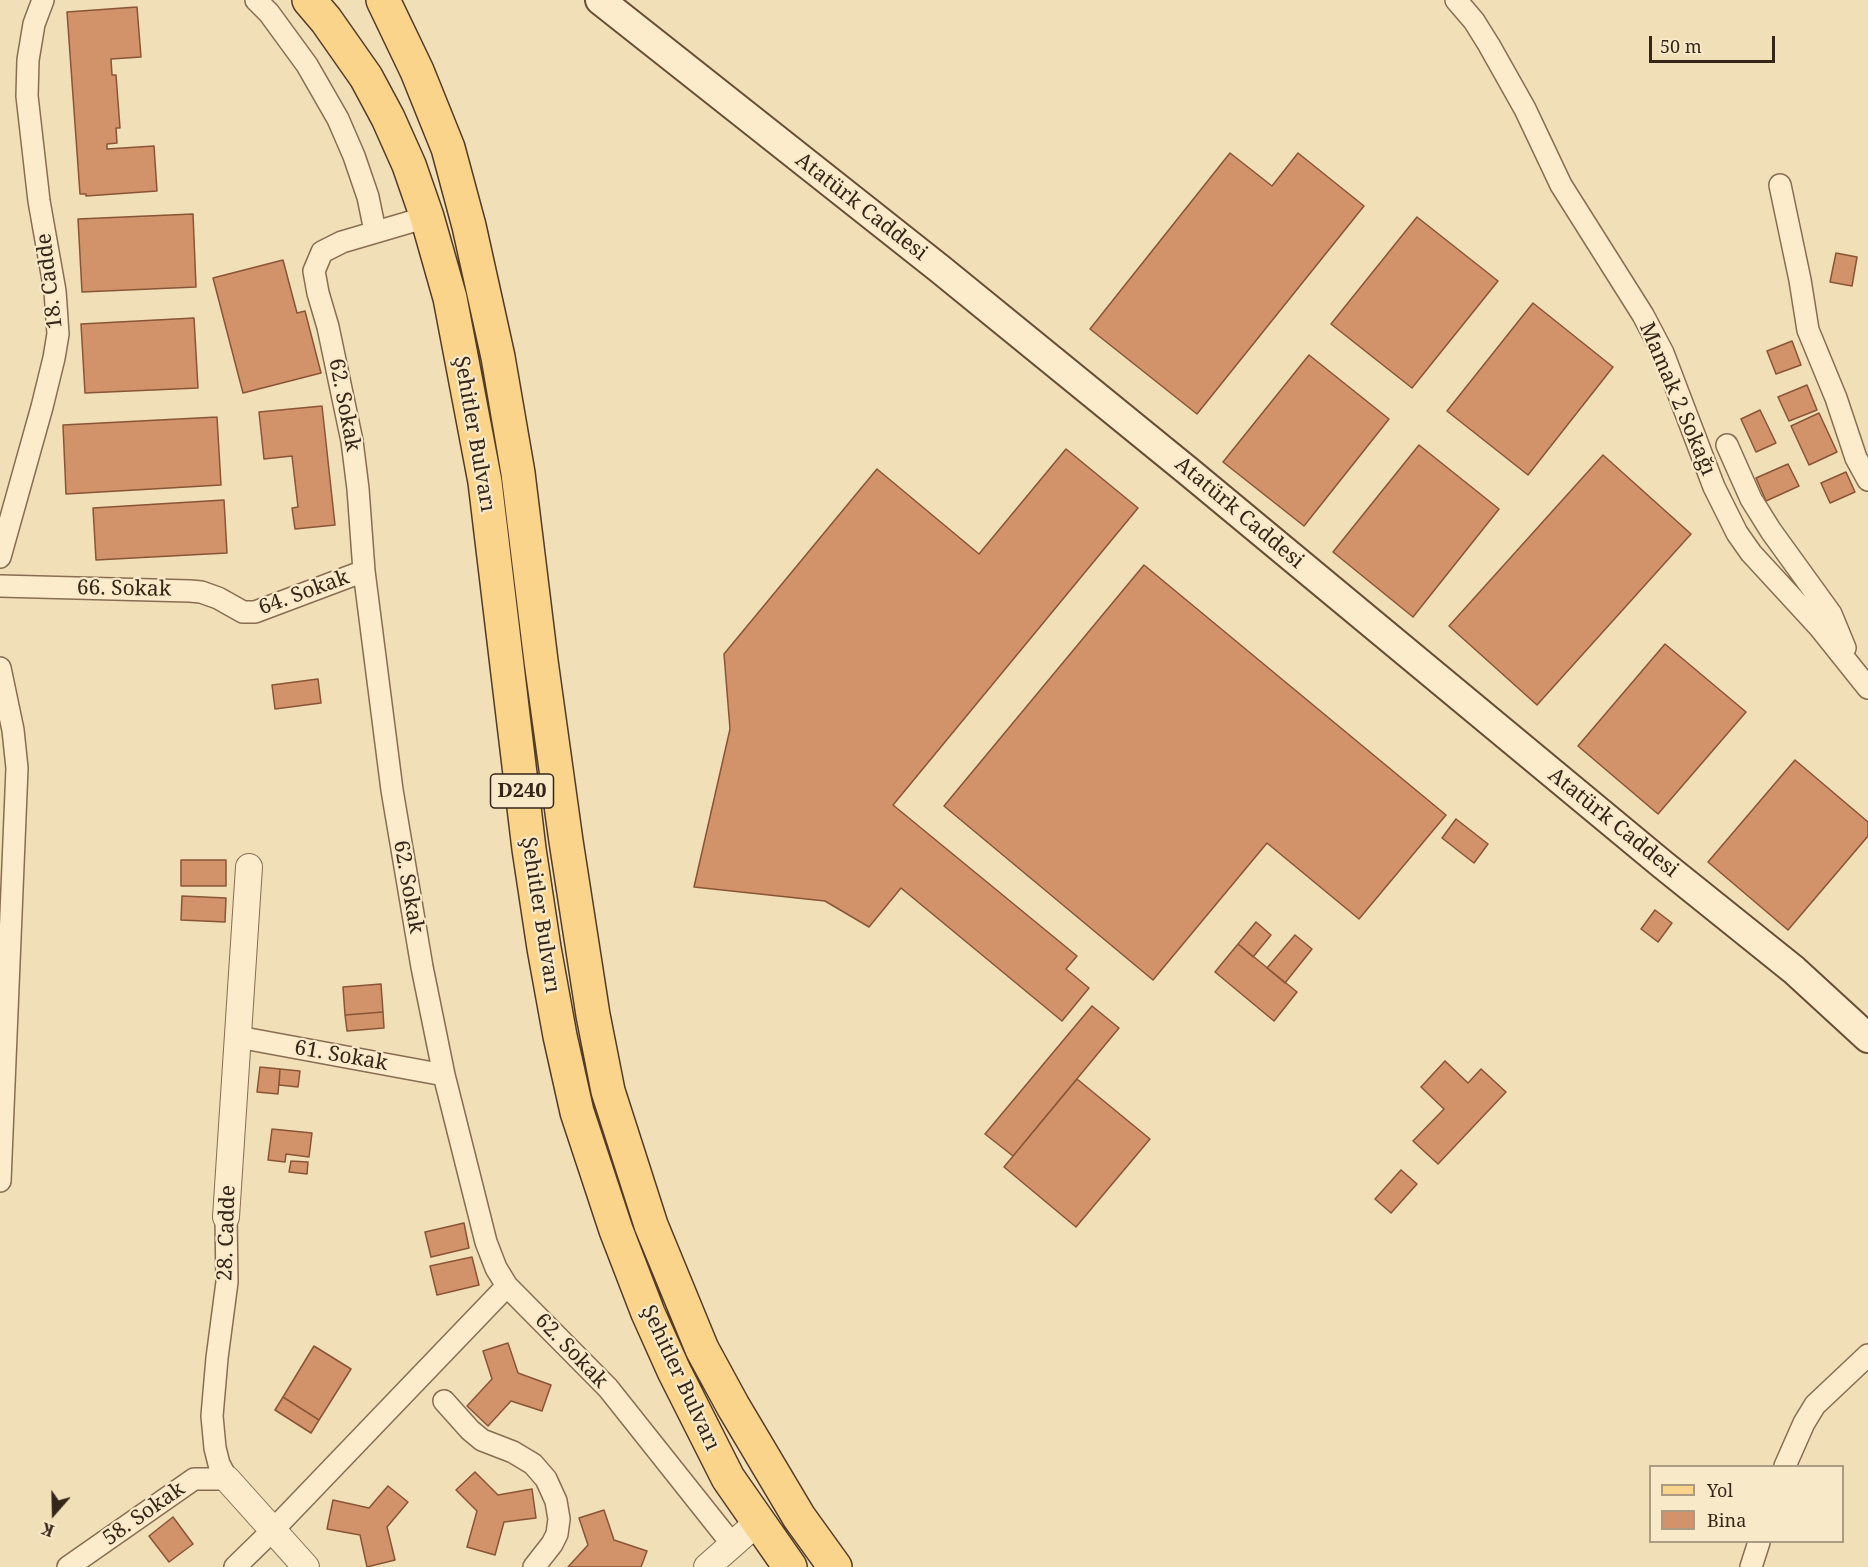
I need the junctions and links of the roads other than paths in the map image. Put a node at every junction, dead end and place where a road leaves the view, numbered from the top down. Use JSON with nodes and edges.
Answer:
{"nodes":[{"id":1,"x":43,"y":0,"type":"edge"},
{"id":2,"x":256,"y":0,"type":"edge"},
{"id":3,"x":309,"y":0,"type":"edge"},
{"id":4,"x":384,"y":0,"type":"edge"},
{"id":5,"x":600,"y":0,"type":"edge"},
{"id":6,"x":1456,"y":0,"type":"edge"},
{"id":7,"x":1780,"y":185,"type":"dead end"},
{"id":8,"x":427,"y":217,"type":"junction"},
{"id":9,"x":375,"y":231,"type":"junction"},
{"id":10,"x":1727,"y":445,"type":"dead end"},
{"id":11,"x":1868,"y":480,"type":"edge"},
{"id":12,"x":0,"y":557,"type":"edge"},
{"id":13,"x":364,"y":571,"type":"junction"},
{"id":14,"x":0,"y":586,"type":"edge"},
{"id":15,"x":243,"y":612,"type":"joint"},
{"id":16,"x":1850,"y":664,"type":"junction"},
{"id":17,"x":0,"y":668,"type":"edge"},
{"id":18,"x":1868,"y":688,"type":"edge"},
{"id":19,"x":249,"y":867,"type":"dead end"},
{"id":20,"x":238,"y":1037,"type":"junction"},
{"id":21,"x":1868,"y":1038,"type":"edge"},
{"id":22,"x":444,"y":1075,"type":"junction"},
{"id":23,"x":0,"y":1181,"type":"edge"},
{"id":24,"x":226,"y":1216,"type":"joint"},
{"id":25,"x":507,"y":1286,"type":"junction"},
{"id":26,"x":1868,"y":1355,"type":"edge"},
{"id":27,"x":444,"y":1401,"type":"dead end"},
{"id":28,"x":1786,"y":1465,"type":"edge"},
{"id":29,"x":227,"y":1479,"type":"junction"},
{"id":30,"x":758,"y":1522,"type":"junction"},
{"id":31,"x":273,"y":1530,"type":"junction"},
{"id":32,"x":1759,"y":1543,"type":"edge"},
{"id":33,"x":732,"y":1544,"type":"junction"},
{"id":34,"x":68,"y":1567,"type":"edge"},
{"id":35,"x":235,"y":1567,"type":"edge"},
{"id":36,"x":306,"y":1567,"type":"edge"},
{"id":37,"x":534,"y":1567,"type":"edge"},
{"id":38,"x":707,"y":1567,"type":"edge"},
{"id":39,"x":790,"y":1567,"type":"edge"},
{"id":40,"x":835,"y":1567,"type":"edge"},
{"id":41,"x":1751,"y":1567,"type":"edge"}],
"edges":[{"from":1,"to":12,"type":"street","name":"18. Cadde"},
{"from":2,"to":9,"type":"street"},
{"from":3,"to":8,"type":"main road","name":"Şehitler Bulvarı","number":"D240"},
{"from":4,"to":40,"type":"main road","name":"Şehitler Bulvarı","number":"D240"},
{"from":5,"to":21,"type":"main road","name":"Atatürk Caddesi"},
{"from":6,"to":16,"type":"street","name":"Mamak 2 Sokağı"},
{"from":7,"to":11,"type":"street"},
{"from":8,"to":9,"type":"street","name":"62. Sokak"},
{"from":8,"to":30,"type":"main road","name":"Şehitler Bulvarı","number":"D240"},
{"from":9,"to":13,"type":"street","name":"62. Sokak"},
{"from":10,"to":16,"type":"street"},
{"from":13,"to":15,"type":"street","name":"64. Sokak"},
{"from":13,"to":22,"type":"street","name":"62. Sokak"},
{"from":14,"to":15,"type":"street","name":"66. Sokak"},
{"from":16,"to":18,"type":"street","name":"Mamak 2 Sokağı"},
{"from":17,"to":23,"type":"street"},
{"from":19,"to":20,"type":"street","name":"28. Cadde"},
{"from":20,"to":22,"type":"street","name":"61. Sokak"},
{"from":20,"to":24,"type":"street","name":"28. Cadde"},
{"from":22,"to":25,"type":"street","name":"62. Sokak"},
{"from":24,"to":29,"type":"street","name":"28. Cadde"},
{"from":25,"to":31,"type":"street"},
{"from":25,"to":33,"type":"street","name":"62. Sokak"},
{"from":26,"to":28,"type":"street"},
{"from":27,"to":37,"type":"street"},
{"from":29,"to":31,"type":"street","name":"28. Cadde"},
{"from":29,"to":34,"type":"street","name":"58. Sokak"},
{"from":30,"to":33,"type":"street"},
{"from":30,"to":39,"type":"main road","name":"Şehitler Bulvarı","number":"D240"},
{"from":31,"to":35,"type":"street"},
{"from":31,"to":36,"type":"street","name":"28. Cadde"},
{"from":32,"to":41,"type":"street"},
{"from":33,"to":38,"type":"street"}]}
